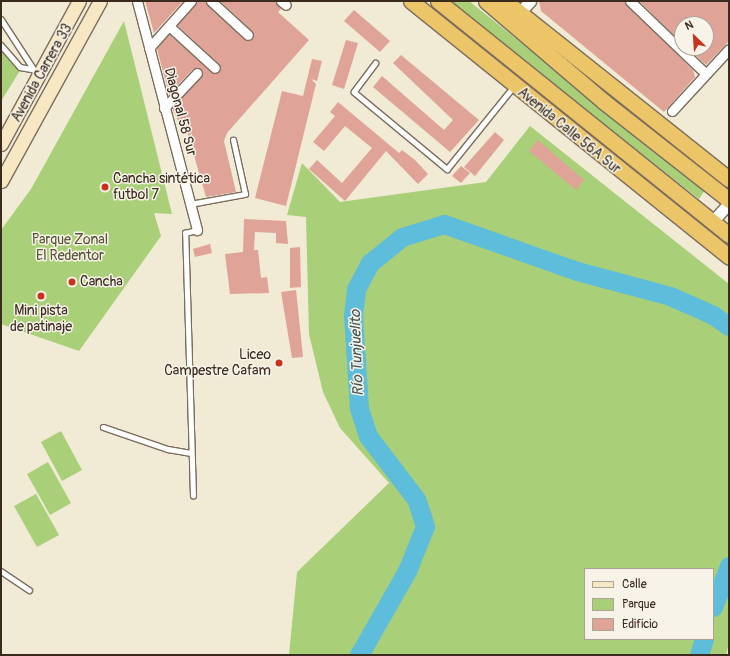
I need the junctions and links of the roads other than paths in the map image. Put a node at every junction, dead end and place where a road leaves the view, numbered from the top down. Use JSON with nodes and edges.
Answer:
{"nodes":[{"id":1,"x":79,"y":1,"type":"edge"},
{"id":2,"x":100,"y":1,"type":"edge"},
{"id":3,"x":137,"y":1,"type":"edge"},
{"id":4,"x":191,"y":1,"type":"edge"},
{"id":5,"x":211,"y":1,"type":"edge"},
{"id":6,"x":411,"y":1,"type":"edge"},
{"id":7,"x":438,"y":1,"type":"edge"},
{"id":8,"x":486,"y":1,"type":"edge"},
{"id":9,"x":504,"y":1,"type":"edge"},
{"id":10,"x":530,"y":1,"type":"edge"},
{"id":11,"x":630,"y":1,"type":"edge"},
{"id":12,"x":519,"y":13,"type":"junction"},
{"id":13,"x":1,"y":18,"type":"edge"},
{"id":14,"x":169,"y":26,"type":"junction"},
{"id":15,"x":248,"y":35,"type":"dead end"},
{"id":16,"x":1,"y":45,"type":"edge"},
{"id":17,"x":149,"y":48,"type":"junction"},
{"id":18,"x":729,"y":49,"type":"edge"},
{"id":19,"x":376,"y":63,"type":"dead end"},
{"id":20,"x":215,"y":68,"type":"dead end"},
{"id":21,"x":35,"y":72,"type":"junction"},
{"id":22,"x":197,"y":73,"type":"dead end"},
{"id":23,"x":706,"y":74,"type":"junction"},
{"id":24,"x":514,"y":86,"type":"junction"},
{"id":25,"x":603,"y":100,"type":"junction"},
{"id":26,"x":164,"y":108,"type":"junction"},
{"id":27,"x":672,"y":110,"type":"dead end"},
{"id":28,"x":645,"y":112,"type":"junction"},
{"id":29,"x":578,"y":116,"type":"junction"},
{"id":30,"x":233,"y":140,"type":"dead end"},
{"id":31,"x":1,"y":144,"type":"edge"},
{"id":32,"x":729,"y":178,"type":"edge"},
{"id":33,"x":1,"y":181,"type":"edge"},
{"id":34,"x":729,"y":200,"type":"edge"},
{"id":35,"x":729,"y":203,"type":"edge"},
{"id":36,"x":190,"y":204,"type":"junction"},
{"id":37,"x":712,"y":222,"type":"junction"},
{"id":38,"x":197,"y":230,"type":"joint"},
{"id":39,"x":729,"y":235,"type":"edge"},
{"id":40,"x":729,"y":257,"type":"edge"},
{"id":41,"x":103,"y":427,"type":"dead end"},
{"id":42,"x":191,"y":453,"type":"junction"},
{"id":43,"x":193,"y":496,"type":"dead end"},
{"id":44,"x":1,"y":571,"type":"edge"},
{"id":45,"x":29,"y":590,"type":"dead end"}],
"edges":[{"from":1,"to":21,"type":"main road","name":"Avenida Carrera 33"},
{"from":2,"to":33,"type":"main road","name":"Avenida Carrera 33"},
{"from":3,"to":17,"type":"street","name":"Diagonal 58 Sur"},
{"from":4,"to":14,"type":"street"},
{"from":5,"to":15,"type":"street"},
{"from":6,"to":24,"type":"highway","name":"Avenida Calle 56A Sur"},
{"from":7,"to":29,"type":"highway","name":"Avenida Calle 56A Sur"},
{"from":8,"to":25,"type":"highway"},
{"from":9,"to":12,"type":"highway"},
{"from":10,"to":12,"type":"street"},
{"from":11,"to":23,"type":"street"},
{"from":12,"to":28,"type":"highway"},
{"from":13,"to":21,"type":"lane"},
{"from":14,"to":17,"type":"street"},
{"from":14,"to":20,"type":"street"},
{"from":16,"to":21,"type":"lane"},
{"from":17,"to":26,"type":"street","name":"Diagonal 58 Sur"},
{"from":18,"to":23,"type":"street"},
{"from":19,"to":24,"type":"lane"},
{"from":21,"to":31,"type":"main road","name":"Avenida Carrera 33"},
{"from":22,"to":26,"type":"street"},
{"from":23,"to":27,"type":"street"},
{"from":24,"to":29,"type":"highway"},
{"from":24,"to":40,"type":"highway","name":"Avenida Calle 56A Sur"},
{"from":25,"to":28,"type":"highway"},
{"from":25,"to":34,"type":"highway"},
{"from":26,"to":36,"type":"street","name":"Diagonal 58 Sur"},
{"from":28,"to":32,"type":"highway"},
{"from":29,"to":37,"type":"highway","name":"Avenida Calle 56A Sur"},
{"from":30,"to":36,"type":"lane"},
{"from":35,"to":37,"type":"street"},
{"from":36,"to":38,"type":"street","name":"Diagonal 58 Sur"},
{"from":37,"to":39,"type":"highway","name":"Avenida Calle 56A Sur"},
{"from":38,"to":42,"type":"lane"},
{"from":41,"to":42,"type":"lane"},
{"from":42,"to":43,"type":"lane"},
{"from":44,"to":45,"type":"lane"}]}
